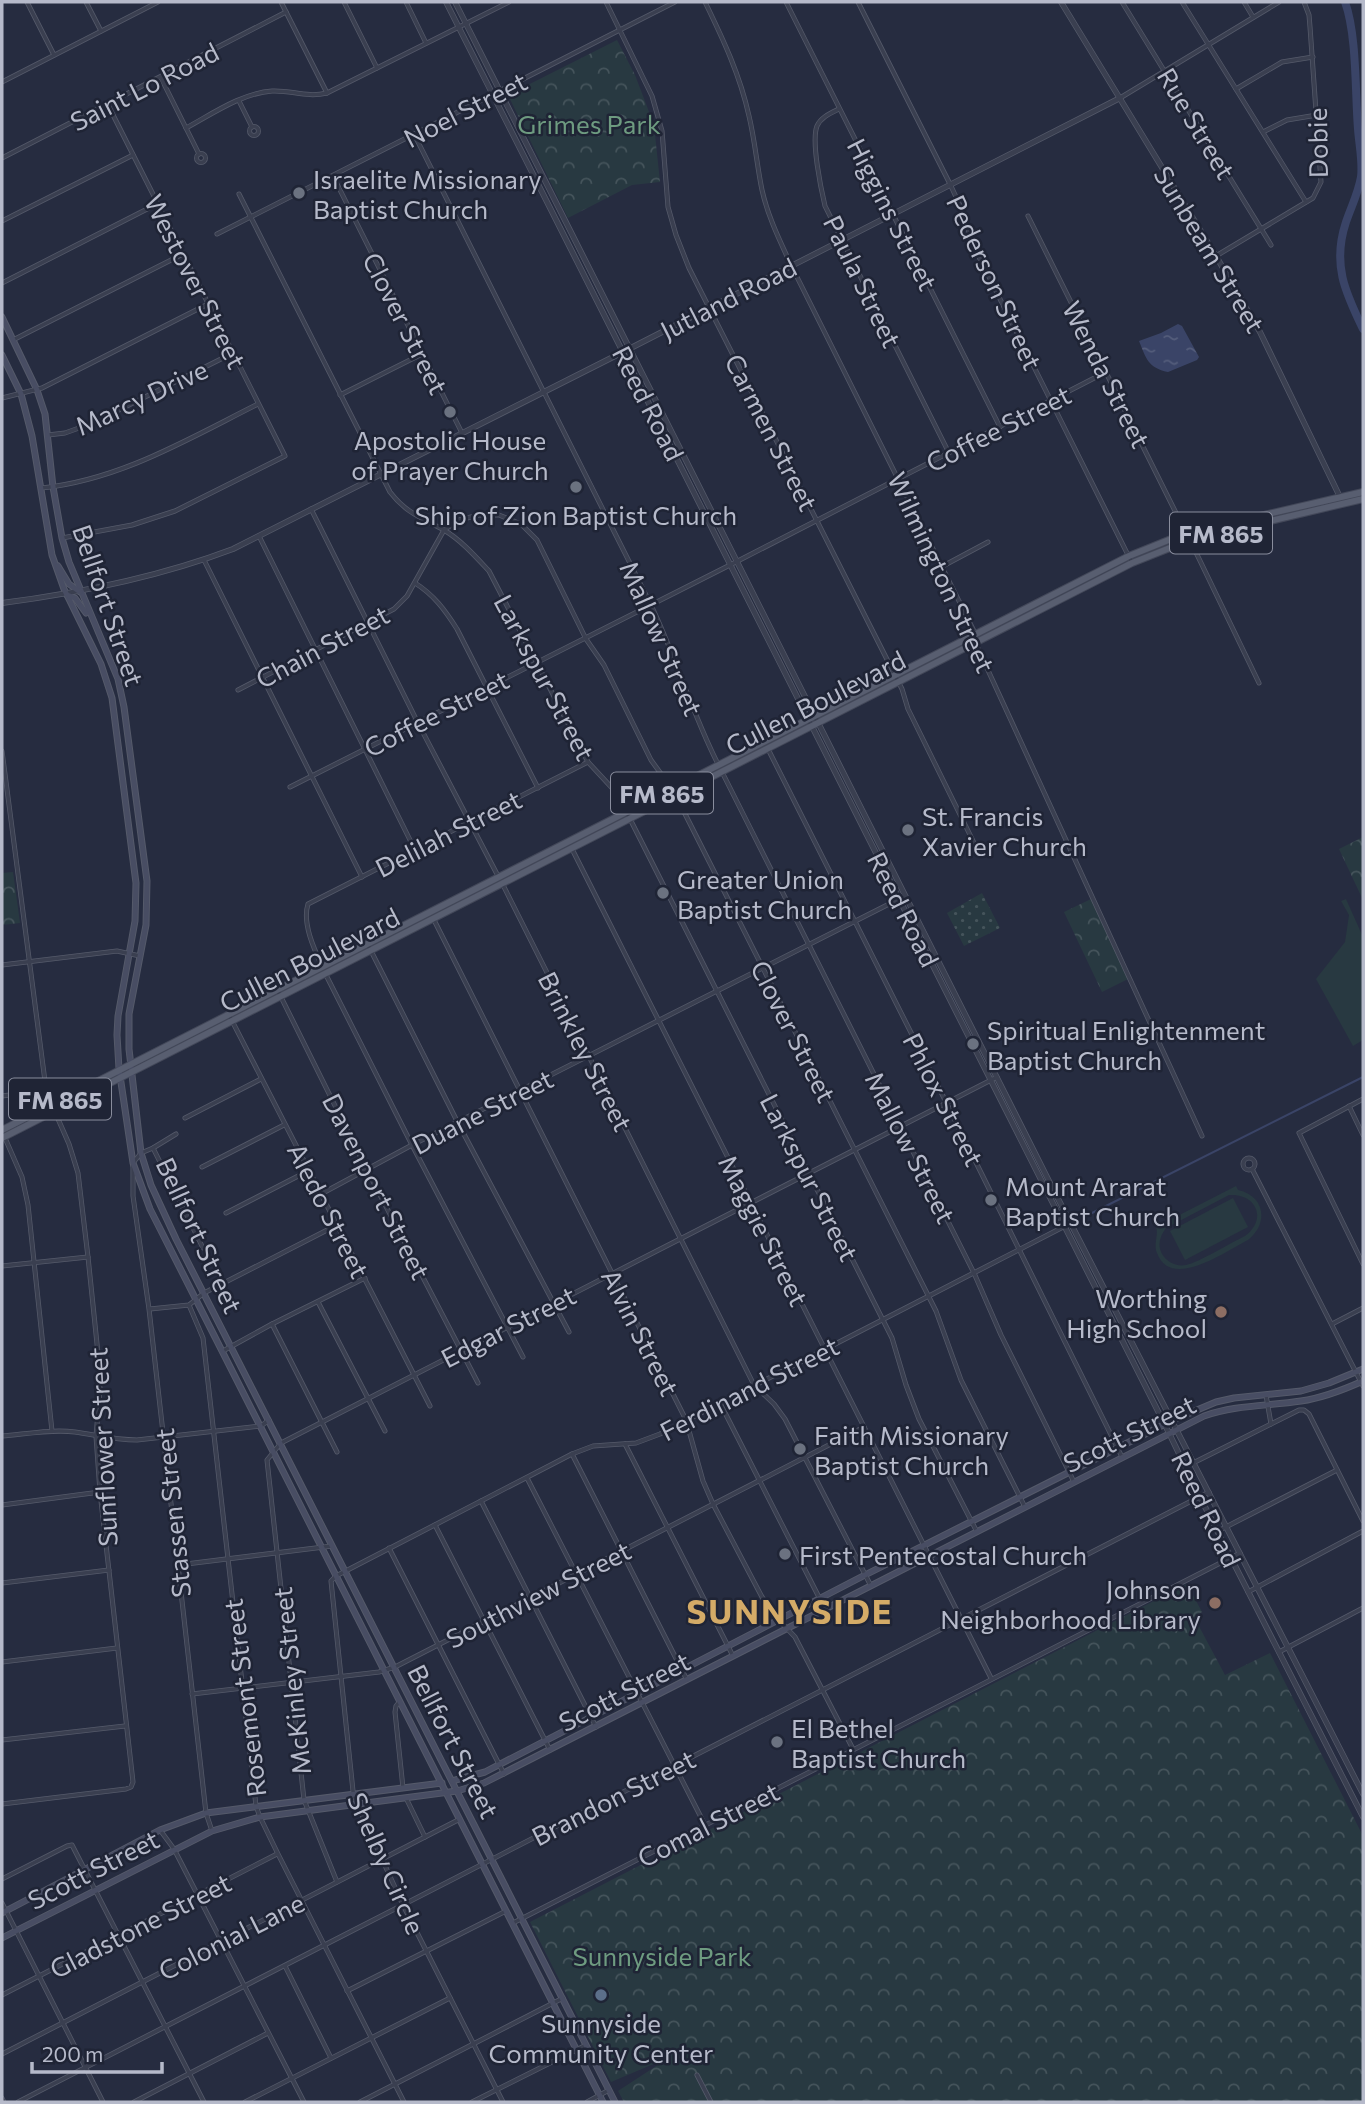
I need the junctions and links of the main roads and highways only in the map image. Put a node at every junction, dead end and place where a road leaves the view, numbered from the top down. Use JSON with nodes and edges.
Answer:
{"nodes":[{"id":1,"x":2,"y":317,"type":"edge"},
{"id":2,"x":2,"y":355,"type":"edge"},
{"id":3,"x":1363,"y":492,"type":"edge"},
{"id":4,"x":1363,"y":499,"type":"edge"},
{"id":5,"x":1342,"y":501,"type":"junction"},
{"id":6,"x":1295,"y":512,"type":"junction"},
{"id":7,"x":1251,"y":518,"type":"junction"},
{"id":8,"x":1228,"y":531,"type":"junction"},
{"id":9,"x":1188,"y":536,"type":"junction"},
{"id":10,"x":52,"y":555,"type":"junction"},
{"id":11,"x":80,"y":592,"type":"junction"},
{"id":12,"x":67,"y":595,"type":"junction"},
{"id":13,"x":1034,"y":609,"type":"junction"},
{"id":14,"x":93,"y":621,"type":"junction"},
{"id":15,"x":103,"y":642,"type":"junction"},
{"id":16,"x":94,"y":647,"type":"junction"},
{"id":17,"x":896,"y":678,"type":"junction"},
{"id":18,"x":122,"y":695,"type":"junction"},
{"id":19,"x":112,"y":698,"type":"junction"},
{"id":20,"x":131,"y":758,"type":"junction"},
{"id":21,"x":121,"y":759,"type":"junction"},
{"id":22,"x":139,"y":819,"type":"junction"},
{"id":23,"x":129,"y":821,"type":"junction"},
{"id":24,"x":147,"y":881,"type":"junction"},
{"id":25,"x":136,"y":883,"type":"junction"},
{"id":26,"x":121,"y":992,"type":"junction"},
{"id":27,"x":131,"y":994,"type":"junction"},
{"id":28,"x":131,"y":1068,"type":"junction"},
{"id":29,"x":119,"y":1069,"type":"junction"},
{"id":30,"x":120,"y":1077,"type":"junction"},
{"id":31,"x":53,"y":1108,"type":"junction"},
{"id":32,"x":2,"y":1134,"type":"edge"},
{"id":33,"x":176,"y":1239,"type":"junction"},
{"id":34,"x":168,"y":1243,"type":"junction"},
{"id":35,"x":1363,"y":1369,"type":"edge"},
{"id":36,"x":1363,"y":1383,"type":"edge"},
{"id":37,"x":306,"y":1492,"type":"junction"},
{"id":38,"x":297,"y":1496,"type":"junction"},
{"id":39,"x":370,"y":1618,"type":"junction"},
{"id":40,"x":360,"y":1623,"type":"junction"},
{"id":41,"x":418,"y":1713,"type":"junction"},
{"id":42,"x":408,"y":1718,"type":"junction"},
{"id":43,"x":453,"y":1781,"type":"junction"},
{"id":44,"x":442,"y":1783,"type":"junction"},
{"id":45,"x":457,"y":1791,"type":"junction"},
{"id":46,"x":447,"y":1793,"type":"junction"},
{"id":47,"x":4,"y":1912,"type":"edge"},
{"id":48,"x":2,"y":1938,"type":"edge"},
{"id":49,"x":603,"y":2102,"type":"edge"},
{"id":50,"x":615,"y":2102,"type":"edge"}],
"edges":[{"from":1,"to":11,"type":"main road","name":"Bellfort Street"},
{"from":2,"to":10,"type":"main road","name":"Bellfort Street"},
{"from":3,"to":5,"type":"main road","name":"Cullen Boulevard","number":"FM 865"},
{"from":4,"to":5,"type":"main road","name":"Cullen Boulevard","number":"FM 865"},
{"from":5,"to":6,"type":"main road","name":"Cullen Boulevard","number":"FM 865"},
{"from":6,"to":7,"type":"main road","name":"Cullen Boulevard","number":"FM 865"},
{"from":6,"to":8,"type":"main road","name":"Cullen Boulevard","number":"FM 865"},
{"from":7,"to":8,"type":"main road"},
{"from":7,"to":9,"type":"main road","name":"Cullen Boulevard","number":"FM 865"},
{"from":8,"to":9,"type":"main road","name":"Cullen Boulevard","number":"FM 865"},
{"from":9,"to":13,"type":"main road","name":"Cullen Boulevard","number":"FM 865"},
{"from":10,"to":11,"type":"main road"},
{"from":10,"to":12,"type":"main road","name":"Bellfort Street"},
{"from":11,"to":14,"type":"main road","name":"Bellfort Street"},
{"from":12,"to":14,"type":"main road"},
{"from":12,"to":16,"type":"main road","name":"Bellfort Street"},
{"from":13,"to":17,"type":"main road","name":"Cullen Boulevard","number":"FM 865"},
{"from":13,"to":17,"type":"main road","name":"Cullen Boulevard","number":"FM 865"},
{"from":14,"to":15,"type":"main road","name":"Bellfort Street"},
{"from":15,"to":16,"type":"main road"},
{"from":15,"to":18,"type":"main road","name":"Bellfort Street"},
{"from":16,"to":19,"type":"main road","name":"Bellfort Street"},
{"from":17,"to":28,"type":"main road","name":"Cullen Boulevard","number":"FM 865"},
{"from":18,"to":19,"type":"main road"},
{"from":18,"to":20,"type":"main road","name":"Bellfort Street"},
{"from":19,"to":21,"type":"main road","name":"Bellfort Street"},
{"from":20,"to":21,"type":"main road"},
{"from":20,"to":22,"type":"main road","name":"Bellfort Street"},
{"from":21,"to":23,"type":"main road","name":"Bellfort Street"},
{"from":22,"to":23,"type":"main road"},
{"from":22,"to":24,"type":"main road","name":"Bellfort Street"},
{"from":23,"to":25,"type":"main road","name":"Bellfort Street"},
{"from":24,"to":25,"type":"main road"},
{"from":24,"to":27,"type":"main road","name":"Bellfort Street"},
{"from":25,"to":26,"type":"main road","name":"Bellfort Street"},
{"from":26,"to":27,"type":"main road"},
{"from":26,"to":29,"type":"main road","name":"Bellfort Street"},
{"from":27,"to":28,"type":"main road","name":"Bellfort Street"},
{"from":28,"to":29,"type":"main road","name":"Cullen Boulevard","number":"FM 865"},
{"from":28,"to":30,"type":"main road","name":"Cullen Boulevard","number":"FM 865"},
{"from":28,"to":33,"type":"main road","name":"Bellfort Street"},
{"from":29,"to":30,"type":"main road","name":"Bellfort Street"},
{"from":29,"to":31,"type":"main road","name":"Cullen Boulevard","number":"FM 865"},
{"from":30,"to":31,"type":"main road","name":"Cullen Boulevard","number":"FM 865"},
{"from":30,"to":34,"type":"main road","name":"Bellfort Street"},
{"from":31,"to":32,"type":"main road","name":"Cullen Boulevard","number":"FM 865"},
{"from":33,"to":34,"type":"main road"},
{"from":33,"to":37,"type":"main road","name":"Bellfort Street"},
{"from":34,"to":38,"type":"main road","name":"Bellfort Street"},
{"from":35,"to":43,"type":"main road","name":"Scott Street"},
{"from":36,"to":45,"type":"main road","name":"Scott Street"},
{"from":37,"to":38,"type":"main road"},
{"from":37,"to":39,"type":"main road","name":"Bellfort Street"},
{"from":38,"to":40,"type":"main road","name":"Bellfort Street"},
{"from":39,"to":40,"type":"main road"},
{"from":39,"to":41,"type":"main road","name":"Bellfort Street"},
{"from":40,"to":42,"type":"main road","name":"Bellfort Street"},
{"from":41,"to":42,"type":"main road"},
{"from":41,"to":43,"type":"main road","name":"Bellfort Street"},
{"from":42,"to":44,"type":"main road","name":"Bellfort Street"},
{"from":43,"to":44,"type":"main road","name":"Scott Street"},
{"from":43,"to":45,"type":"main road","name":"Bellfort Street"},
{"from":44,"to":46,"type":"main road","name":"Bellfort Street"},
{"from":44,"to":47,"type":"main road","name":"Scott Street"},
{"from":45,"to":46,"type":"main road","name":"Scott Street"},
{"from":45,"to":50,"type":"main road","name":"Bellfort Street"},
{"from":46,"to":48,"type":"main road","name":"Scott Street"},
{"from":46,"to":49,"type":"main road","name":"Bellfort Street"}]}
